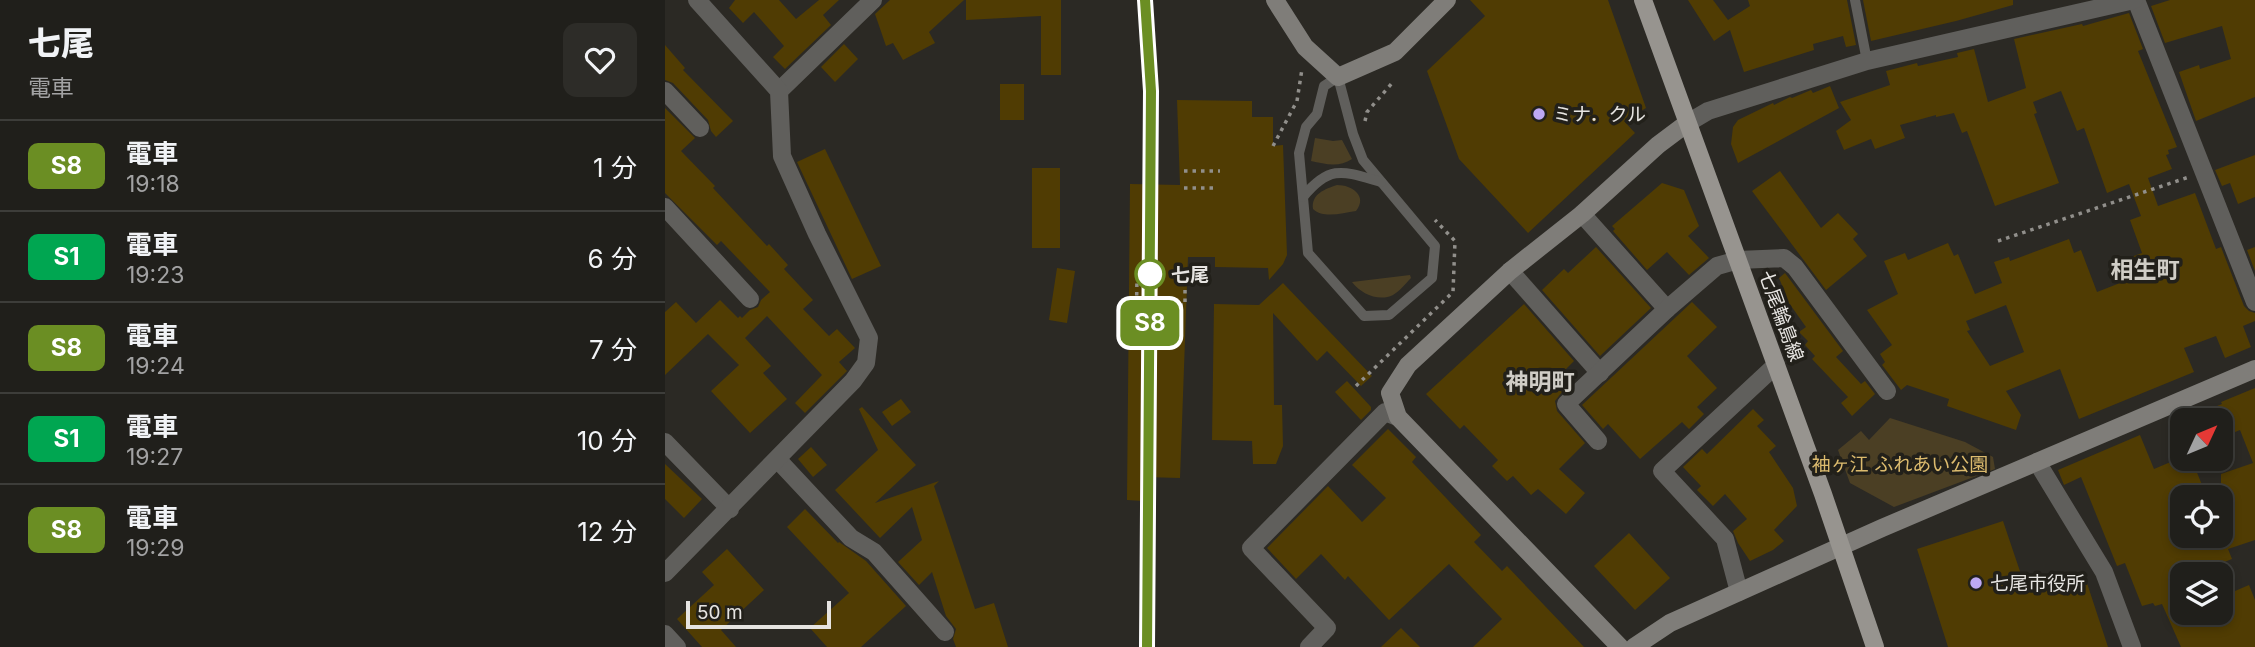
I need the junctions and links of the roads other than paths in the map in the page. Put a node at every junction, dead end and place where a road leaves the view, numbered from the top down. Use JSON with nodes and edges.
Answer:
{"nodes":[{"id":1,"x":697,"y":0,"type":"edge"},
{"id":2,"x":873,"y":0,"type":"edge"},
{"id":3,"x":1275,"y":0,"type":"edge"},
{"id":4,"x":1447,"y":0,"type":"edge"},
{"id":5,"x":1643,"y":0,"type":"edge"},
{"id":6,"x":1855,"y":0,"type":"edge"},
{"id":7,"x":2135,"y":0,"type":"edge"},
{"id":8,"x":1867,"y":61,"type":"junction"},
{"id":9,"x":1338,"y":77,"type":"junction"},
{"id":10,"x":665,"y":91,"type":"edge"},
{"id":11,"x":779,"y":91,"type":"junction"},
{"id":12,"x":1686,"y":124,"type":"junction"},
{"id":13,"x":700,"y":128,"type":"dead end"},
{"id":14,"x":1381,"y":182,"type":"junction"},
{"id":15,"x":1303,"y":197,"type":"junction"},
{"id":16,"x":665,"y":207,"type":"edge"},
{"id":17,"x":1582,"y":214,"type":"junction"},
{"id":18,"x":1738,"y":260,"type":"junction"},
{"id":19,"x":1510,"y":271,"type":"junction"},
{"id":20,"x":750,"y":299,"type":"dead end"},
{"id":21,"x":2255,"y":302,"type":"edge"},
{"id":22,"x":1667,"y":309,"type":"junction"},
{"id":23,"x":1776,"y":365,"type":"junction"},
{"id":24,"x":2255,"y":369,"type":"edge"},
{"id":25,"x":1600,"y":373,"type":"junction"},
{"id":26,"x":1887,"y":391,"type":"dead end"},
{"id":27,"x":1398,"y":416,"type":"junction"},
{"id":28,"x":1598,"y":441,"type":"dead end"},
{"id":29,"x":665,"y":442,"type":"edge"},
{"id":30,"x":778,"y":460,"type":"junction"},
{"id":31,"x":2037,"y":462,"type":"junction"},
{"id":32,"x":730,"y":509,"type":"junction"},
{"id":33,"x":1841,"y":547,"type":"junction"},
{"id":34,"x":665,"y":573,"type":"edge"},
{"id":35,"x":1739,"y":592,"type":"junction"},
{"id":36,"x":945,"y":632,"type":"dead end"},
{"id":37,"x":665,"y":634,"type":"edge"},
{"id":38,"x":677,"y":647,"type":"edge"},
{"id":39,"x":1309,"y":647,"type":"edge"},
{"id":40,"x":1620,"y":647,"type":"edge"},
{"id":41,"x":1634,"y":647,"type":"edge"},
{"id":42,"x":1875,"y":647,"type":"edge"},
{"id":43,"x":2131,"y":647,"type":"edge"}],
"edges":[{"from":1,"to":11,"type":"street"},
{"from":2,"to":11,"type":"street"},
{"from":3,"to":9,"type":"street"},
{"from":4,"to":9,"type":"street"},
{"from":5,"to":12,"type":"main road","name":"七尾輪島線"},
{"from":6,"to":8,"type":"lane"},
{"from":7,"to":8,"type":"street"},
{"from":7,"to":21,"type":"street"},
{"from":8,"to":12,"type":"street"},
{"from":9,"to":14,"type":"lane"},
{"from":9,"to":15,"type":"lane"},
{"from":10,"to":13,"type":"street"},
{"from":11,"to":30,"type":"street"},
{"from":12,"to":17,"type":"street"},
{"from":12,"to":18,"type":"main road","name":"七尾輪島線"},
{"from":14,"to":15,"type":"lane"},
{"from":14,"to":15,"type":"lane"},
{"from":16,"to":20,"type":"street"},
{"from":17,"to":19,"type":"street"},
{"from":17,"to":22,"type":"street"},
{"from":18,"to":22,"type":"street"},
{"from":18,"to":23,"type":"main road","name":"七尾輪島線"},
{"from":18,"to":26,"type":"street"},
{"from":19,"to":25,"type":"street"},
{"from":19,"to":27,"type":"street"},
{"from":22,"to":25,"type":"street"},
{"from":23,"to":33,"type":"main road","name":"七尾輪島線"},
{"from":23,"to":35,"type":"street"},
{"from":24,"to":31,"type":"street"},
{"from":25,"to":28,"type":"street"},
{"from":27,"to":39,"type":"street"},
{"from":27,"to":40,"type":"street"},
{"from":29,"to":32,"type":"street"},
{"from":30,"to":32,"type":"street"},
{"from":30,"to":36,"type":"street"},
{"from":31,"to":33,"type":"street"},
{"from":31,"to":43,"type":"street"},
{"from":32,"to":34,"type":"street"},
{"from":33,"to":35,"type":"street"},
{"from":33,"to":42,"type":"main road","name":"七尾輪島線"},
{"from":35,"to":41,"type":"street"},
{"from":37,"to":38,"type":"street"}]}
